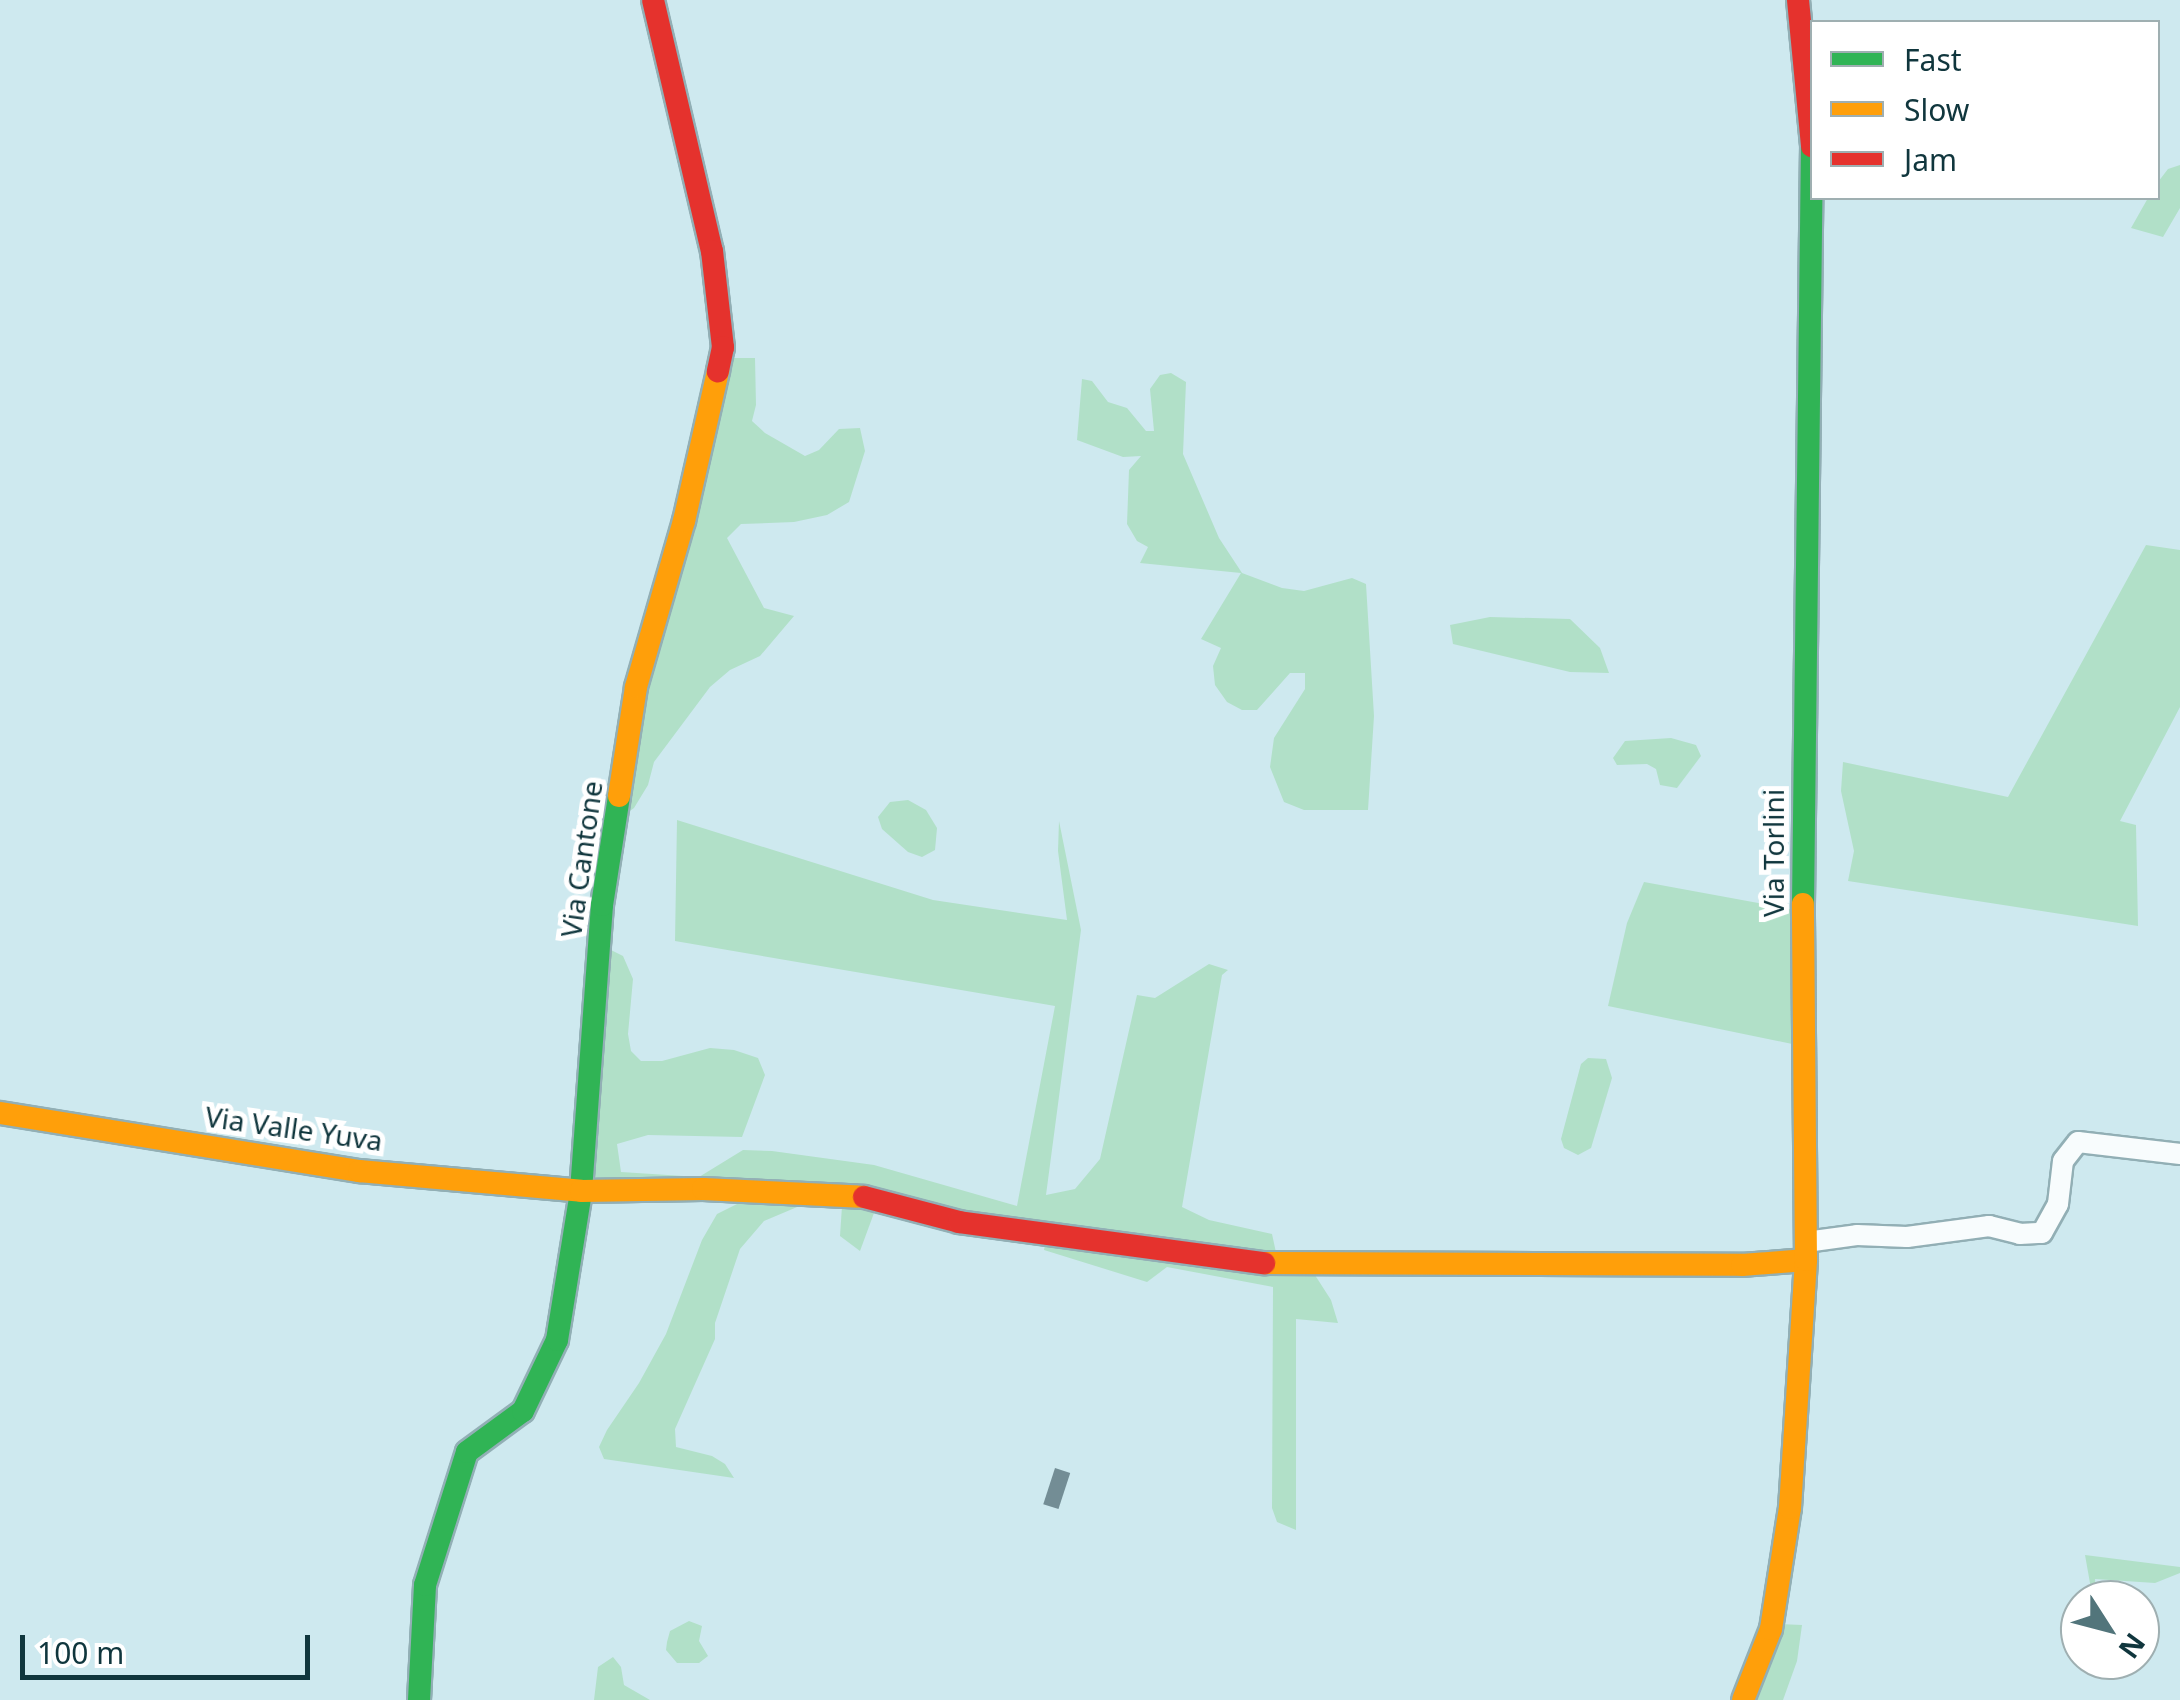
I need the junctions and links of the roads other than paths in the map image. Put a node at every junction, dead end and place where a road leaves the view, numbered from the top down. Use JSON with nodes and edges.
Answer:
{"nodes":[{"id":1,"x":653,"y":0,"type":"edge"},
{"id":2,"x":1798,"y":0,"type":"edge"},
{"id":3,"x":1810,"y":105,"type":"edge"},
{"id":4,"x":1811,"y":200,"type":"edge"},
{"id":5,"x":0,"y":1113,"type":"edge"},
{"id":6,"x":2180,"y":1154,"type":"edge"},
{"id":7,"x":581,"y":1191,"type":"junction"},
{"id":8,"x":1806,"y":1251,"type":"junction"},
{"id":9,"x":419,"y":1700,"type":"edge"},
{"id":10,"x":1743,"y":1700,"type":"edge"}],
"edges":[{"from":1,"to":7,"type":"street","name":"Via Cantone"},
{"from":2,"to":3,"type":"street","name":"Via Torlini"},
{"from":4,"to":8,"type":"street","name":"Via Torlini"},
{"from":5,"to":7,"type":"street","name":"Via Valle Yuva"},
{"from":6,"to":8,"type":"street"},
{"from":7,"to":8,"type":"street","name":"Via Valle Yuva"},
{"from":7,"to":9,"type":"street","name":"Via Cantone"},
{"from":8,"to":10,"type":"street","name":"Via Torlini"}]}
